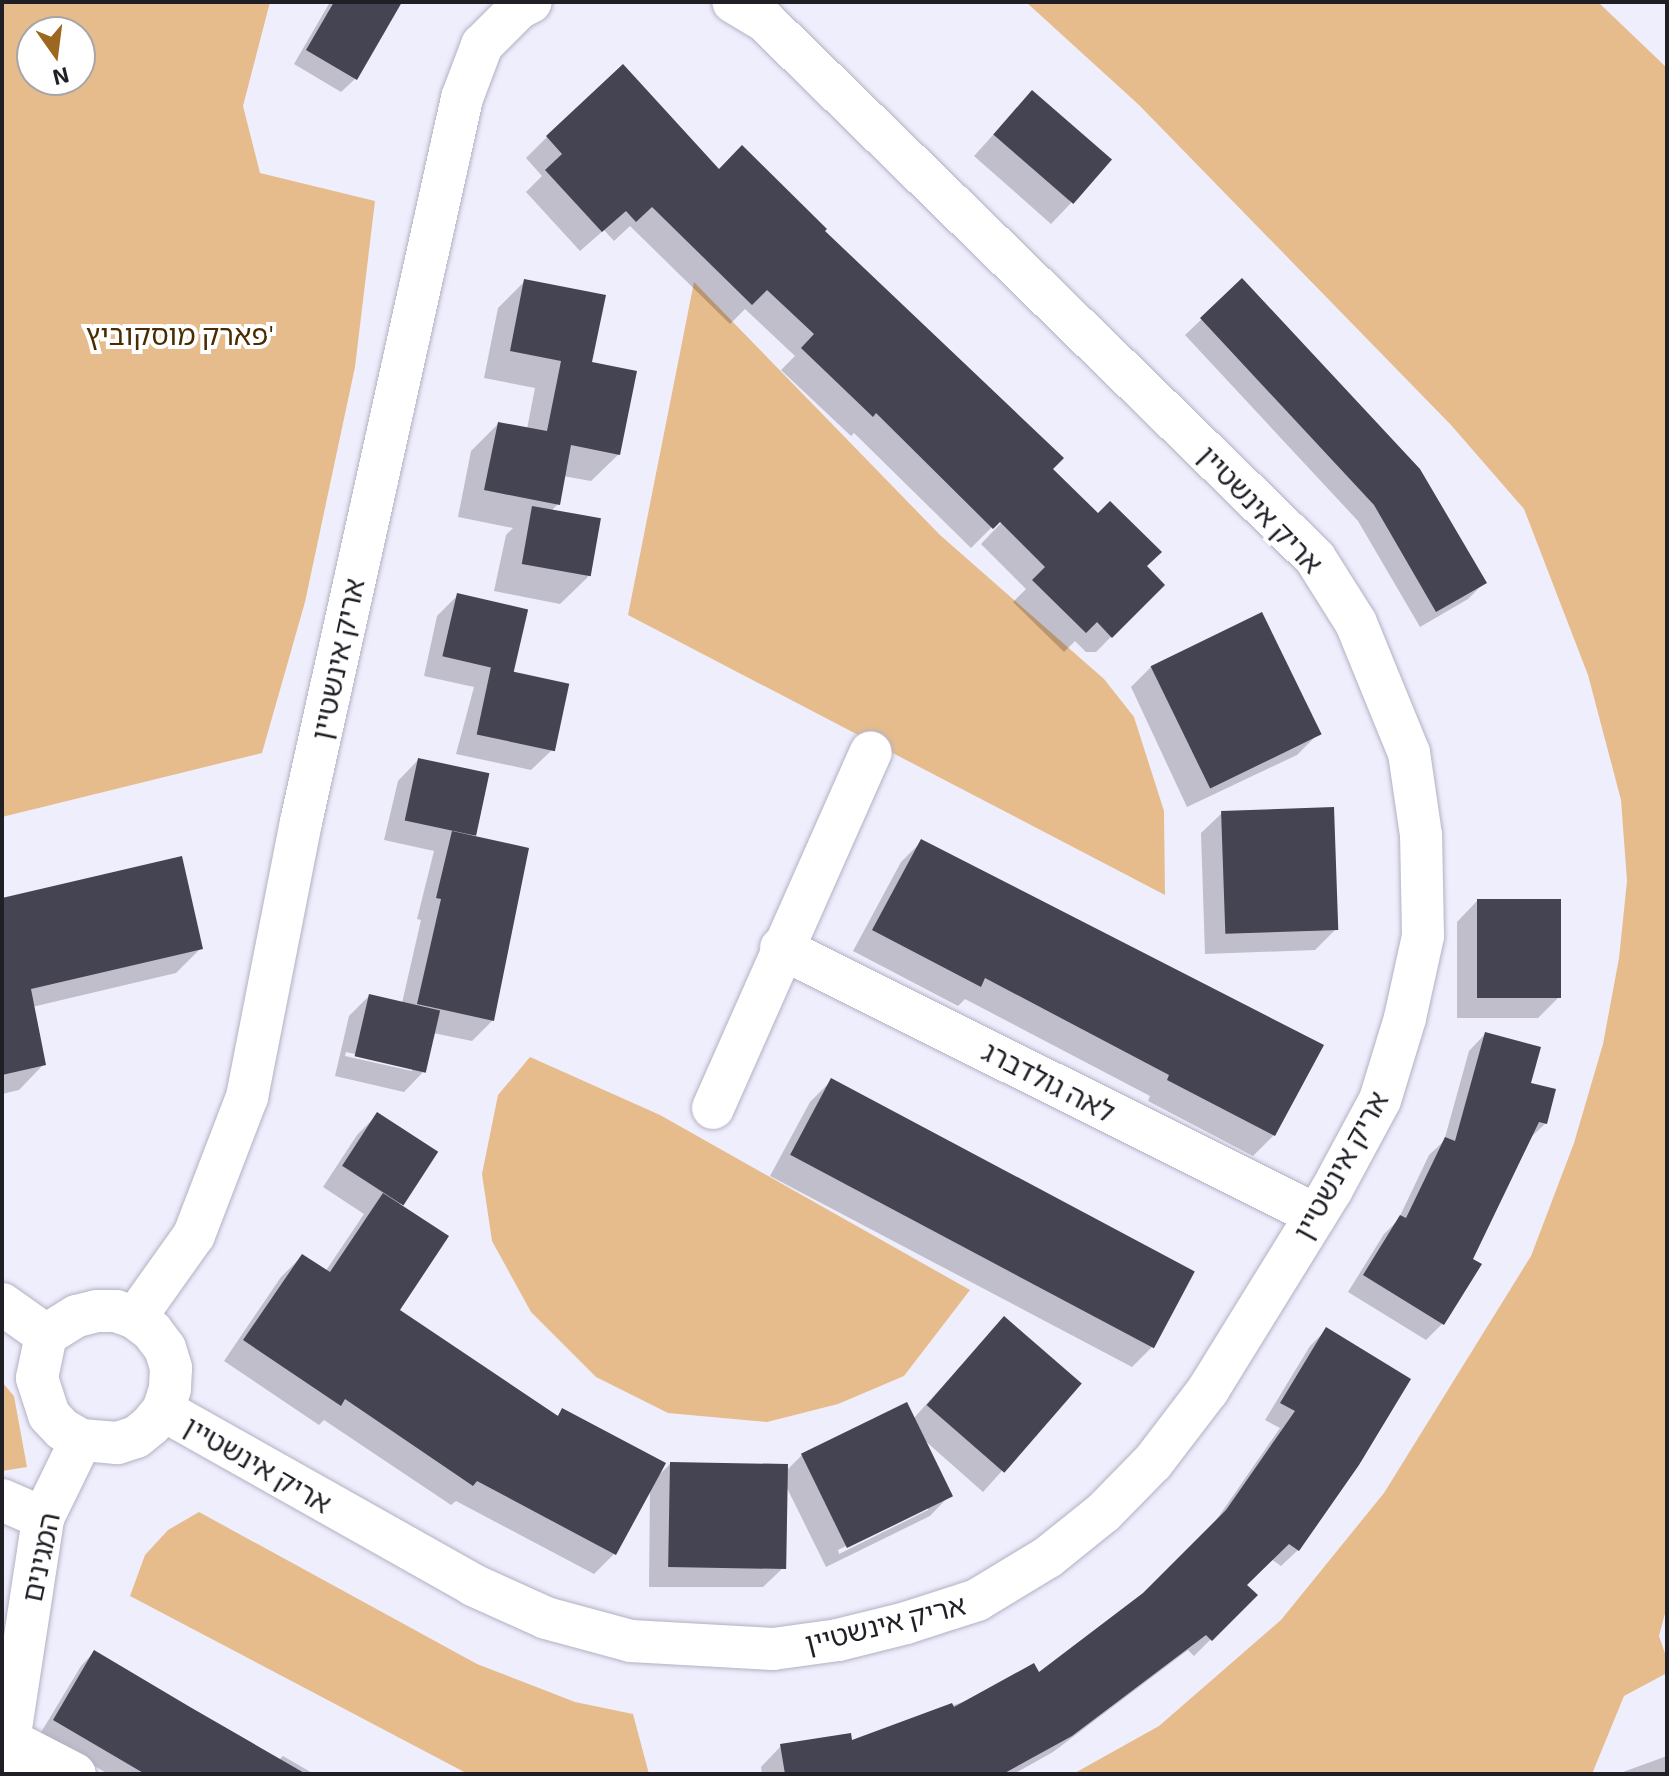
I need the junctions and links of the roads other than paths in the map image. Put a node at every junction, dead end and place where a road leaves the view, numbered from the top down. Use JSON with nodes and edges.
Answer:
{"nodes":[{"id":1,"x":531,"y":2,"type":"edge"},
{"id":2,"x":733,"y":2,"type":"edge"},
{"id":3,"x":871,"y":752,"type":"dead end"},
{"id":4,"x":781,"y":948,"type":"junction"},
{"id":5,"x":713,"y":1108,"type":"dead end"},
{"id":6,"x":1316,"y":1215,"type":"junction"},
{"id":7,"x":2,"y":1304,"type":"edge"},
{"id":8,"x":135,"y":1318,"type":"junction"},
{"id":9,"x":46,"y":1335,"type":"junction"},
{"id":10,"x":163,"y":1410,"type":"junction"},
{"id":11,"x":81,"y":1440,"type":"junction"},
{"id":12,"x":2,"y":1500,"type":"edge"},
{"id":13,"x":43,"y":1518,"type":"junction"},
{"id":14,"x":6,"y":1757,"type":"edge"},
{"id":15,"x":75,"y":1774,"type":"edge"}],
"edges":[{"from":1,"to":8,"type":"street","name":"אריק אינשטיין"},
{"from":2,"to":6,"type":"street","name":"אריק אינשטיין"},
{"from":3,"to":4,"type":"street"},
{"from":4,"to":5,"type":"street"},
{"from":4,"to":6,"type":"street","name":"לאה גולדברג"},
{"from":6,"to":10,"type":"street","name":"אריק אינשטיין"},
{"from":7,"to":9,"type":"street"},
{"from":8,"to":9,"type":"street"},
{"from":8,"to":10,"type":"street"},
{"from":9,"to":11,"type":"street"},
{"from":10,"to":11,"type":"street"},
{"from":11,"to":13,"type":"street","name":"המגינים"},
{"from":12,"to":13,"type":"street"},
{"from":13,"to":14,"type":"street","name":"המגינים"},
{"from":14,"to":15,"type":"street"}]}
